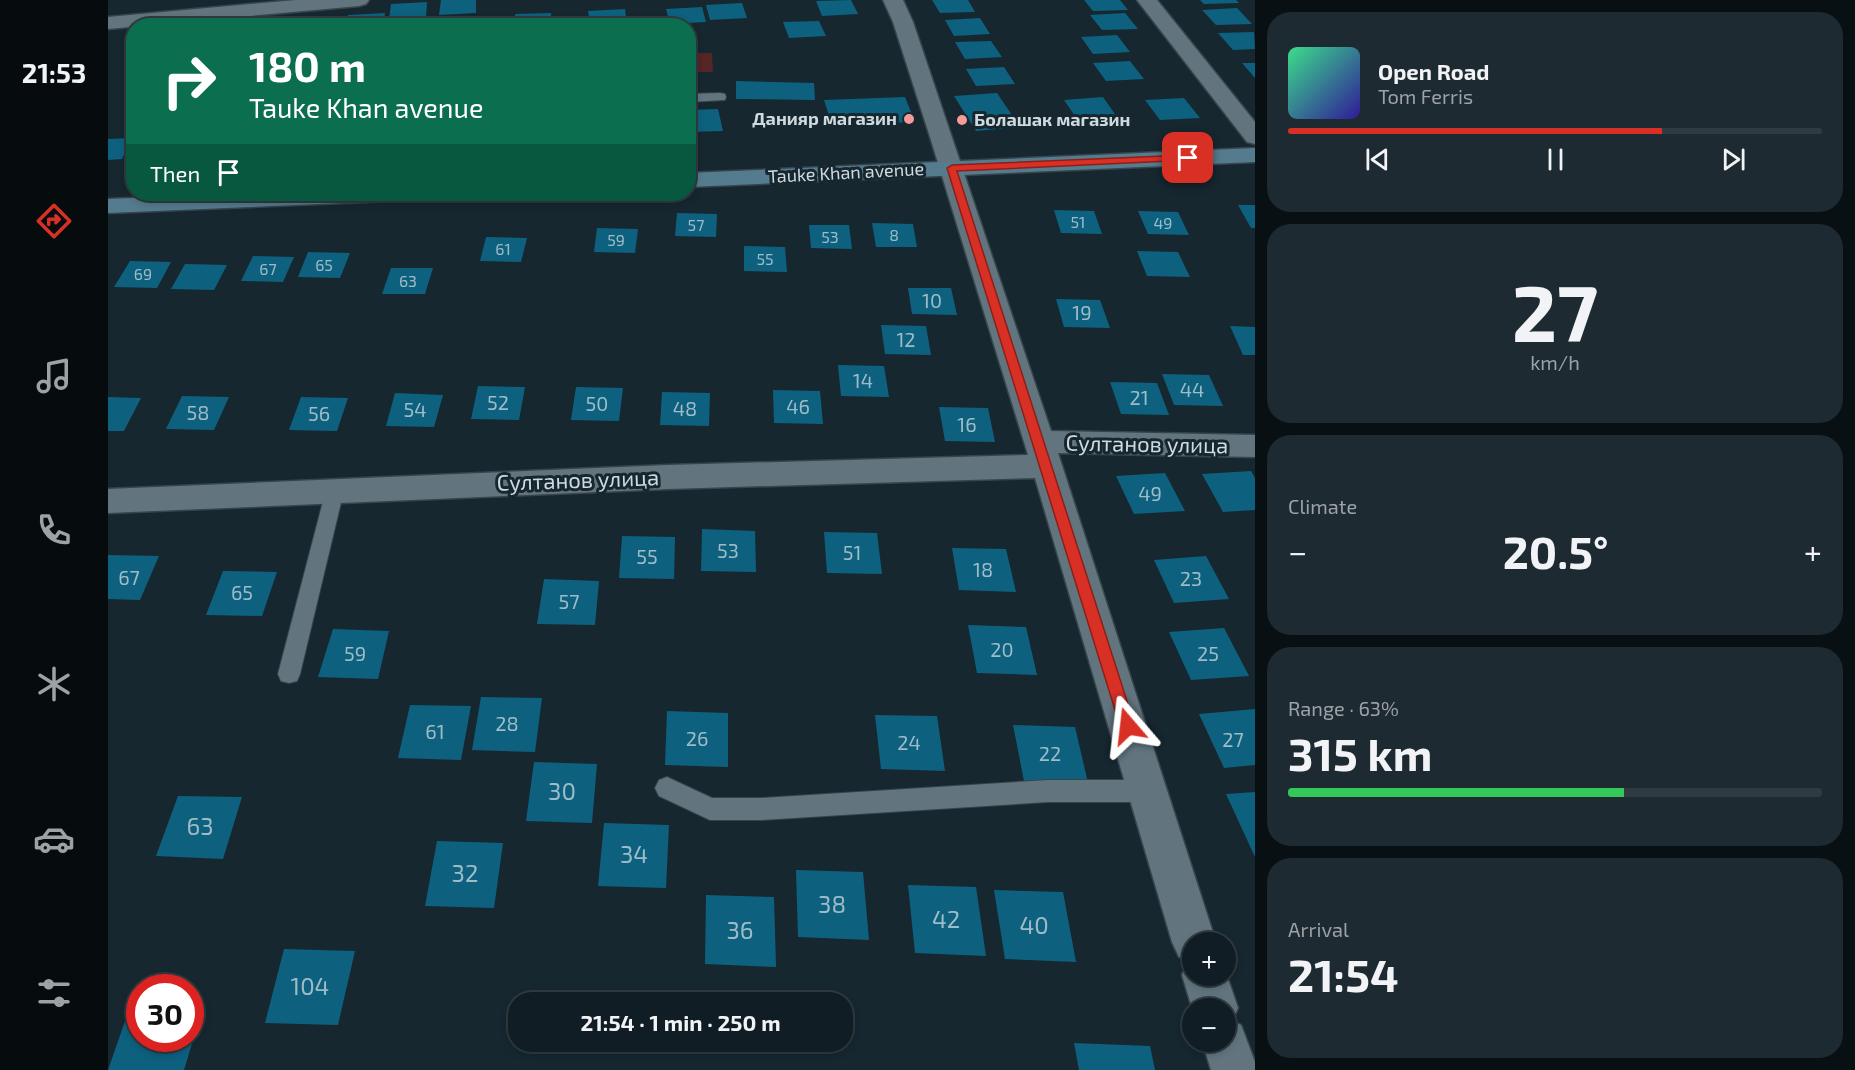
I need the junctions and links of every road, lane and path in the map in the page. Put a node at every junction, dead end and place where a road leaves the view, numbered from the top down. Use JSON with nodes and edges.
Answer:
{"nodes":[{"id":1,"x":359,"y":0,"type":"edge"},
{"id":2,"x":893,"y":0,"type":"edge"},
{"id":3,"x":1147,"y":0,"type":"edge"},
{"id":4,"x":163,"y":18,"type":"edge"},
{"id":5,"x":126,"y":21,"type":"edge"},
{"id":6,"x":108,"y":23,"type":"edge"},
{"id":7,"x":720,"y":97,"type":"dead end"},
{"id":8,"x":696,"y":98,"type":"edge"},
{"id":9,"x":1255,"y":137,"type":"edge"},
{"id":10,"x":1255,"y":155,"type":"edge"},
{"id":11,"x":952,"y":168,"type":"junction"},
{"id":12,"x":696,"y":180,"type":"edge"},
{"id":13,"x":226,"y":201,"type":"edge"},
{"id":14,"x":108,"y":206,"type":"edge"},
{"id":15,"x":1255,"y":446,"type":"edge"},
{"id":16,"x":1043,"y":454,"type":"junction"},
{"id":17,"x":335,"y":490,"type":"junction"},
{"id":18,"x":109,"y":504,"type":"edge"},
{"id":19,"x":289,"y":674,"type":"dead end"},
{"id":20,"x":667,"y":789,"type":"dead end"},
{"id":21,"x":1148,"y":790,"type":"junction"},
{"id":22,"x":1191,"y":932,"type":"edge"},
{"id":23,"x":1228,"y":1052,"type":"edge"},
{"id":24,"x":1234,"y":1070,"type":"edge"}],
"edges":[{"from":1,"to":4,"type":"street"},
{"from":2,"to":11,"type":"street"},
{"from":3,"to":9,"type":"street"},
{"from":5,"to":6,"type":"street"},
{"from":7,"to":8,"type":"lane"},
{"from":10,"to":11,"type":"street","name":"Tauke Khan avenue"},
{"from":11,"to":12,"type":"street","name":"Tauke Khan avenue"},
{"from":11,"to":16,"type":"street"},
{"from":13,"to":14,"type":"street"},
{"from":15,"to":16,"type":"street","name":"Султанов улица"},
{"from":16,"to":17,"type":"street","name":"Султанов улица"},
{"from":16,"to":21,"type":"street"},
{"from":17,"to":18,"type":"street","name":"Султанов улица"},
{"from":17,"to":19,"type":"lane"},
{"from":20,"to":21,"type":"lane"},
{"from":21,"to":22,"type":"street"},
{"from":23,"to":24,"type":"street"}]}
